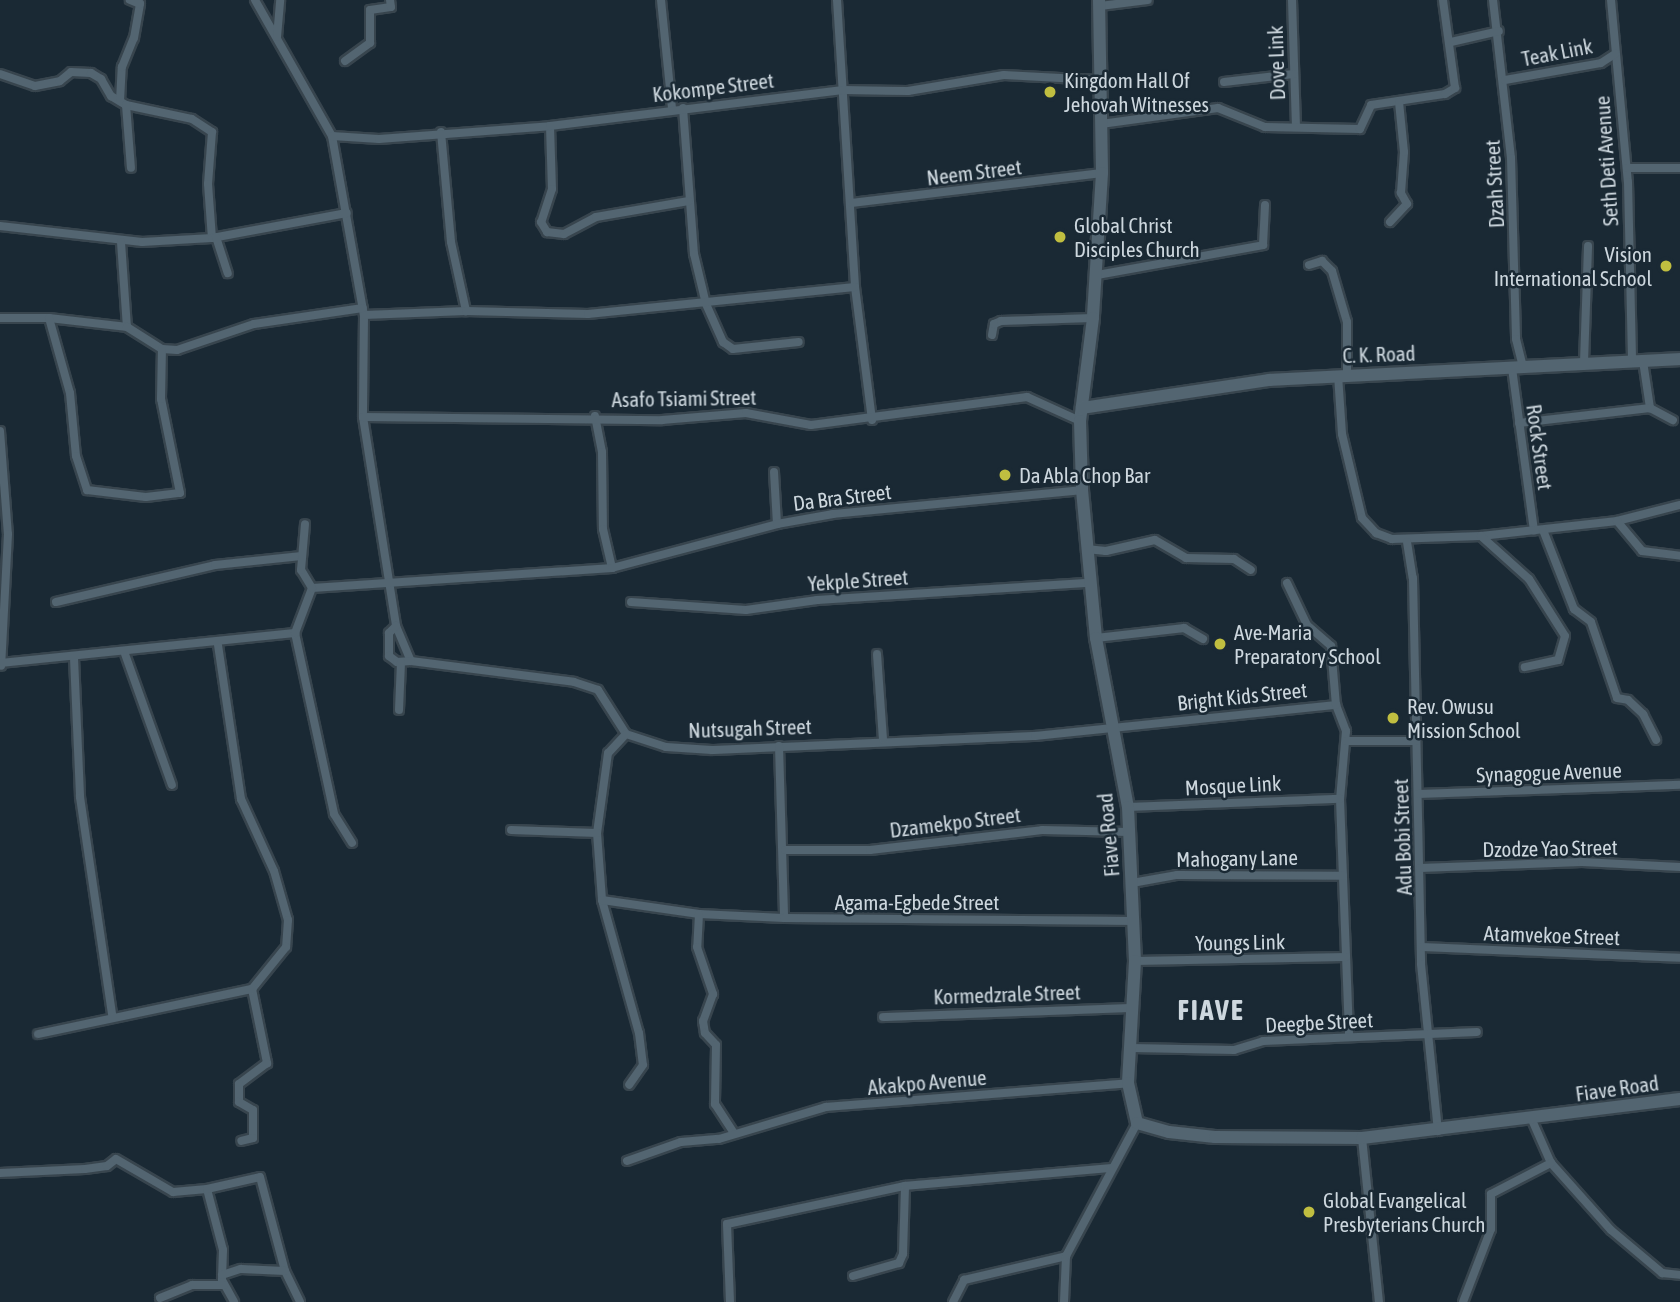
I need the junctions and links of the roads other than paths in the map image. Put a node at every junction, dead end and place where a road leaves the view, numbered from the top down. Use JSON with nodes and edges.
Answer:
{"nodes":[{"id":1,"x":130,"y":0,"type":"edge"},
{"id":2,"x":255,"y":0,"type":"edge"},
{"id":3,"x":280,"y":0,"type":"edge"},
{"id":4,"x":390,"y":0,"type":"edge"},
{"id":5,"x":661,"y":0,"type":"edge"},
{"id":6,"x":837,"y":0,"type":"edge"},
{"id":7,"x":1148,"y":0,"type":"edge"},
{"id":8,"x":1292,"y":0,"type":"edge"},
{"id":9,"x":1443,"y":0,"type":"edge"},
{"id":10,"x":1493,"y":0,"type":"edge"},
{"id":11,"x":1611,"y":0,"type":"edge"},
{"id":12,"x":1099,"y":3,"type":"edge"},
{"id":13,"x":1499,"y":31,"type":"junction"},
{"id":14,"x":277,"y":40,"type":"junction"},
{"id":15,"x":1451,"y":42,"type":"junction"},
{"id":16,"x":1615,"y":54,"type":"junction"},
{"id":17,"x":345,"y":61,"type":"dead end"},
{"id":18,"x":0,"y":74,"type":"edge"},
{"id":19,"x":1294,"y":74,"type":"junction"},
{"id":20,"x":1098,"y":80,"type":"junction"},
{"id":21,"x":1505,"y":80,"type":"junction"},
{"id":22,"x":1224,"y":82,"type":"dead end"},
{"id":23,"x":842,"y":90,"type":"junction"},
{"id":24,"x":1399,"y":102,"type":"junction"},
{"id":25,"x":123,"y":103,"type":"junction"},
{"id":26,"x":683,"y":108,"type":"junction"},
{"id":27,"x":672,"y":109,"type":"junction"},
{"id":28,"x":1101,"y":124,"type":"junction"},
{"id":29,"x":1296,"y":125,"type":"junction"},
{"id":30,"x":550,"y":126,"type":"junction"},
{"id":31,"x":441,"y":132,"type":"junction"},
{"id":32,"x":332,"y":136,"type":"junction"},
{"id":33,"x":131,"y":168,"type":"dead end"},
{"id":34,"x":1680,"y":168,"type":"edge"},
{"id":35,"x":1627,"y":169,"type":"junction"},
{"id":36,"x":1102,"y":173,"type":"junction"},
{"id":37,"x":689,"y":201,"type":"junction"},
{"id":38,"x":851,"y":203,"type":"junction"},
{"id":39,"x":1265,"y":205,"type":"dead end"},
{"id":40,"x":347,"y":213,"type":"junction"},
{"id":41,"x":1390,"y":222,"type":"dead end"},
{"id":42,"x":0,"y":226,"type":"edge"},
{"id":43,"x":214,"y":237,"type":"junction"},
{"id":44,"x":121,"y":242,"type":"junction"},
{"id":45,"x":1588,"y":246,"type":"dead end"},
{"id":46,"x":1309,"y":265,"type":"dead end"},
{"id":47,"x":228,"y":273,"type":"dead end"},
{"id":48,"x":1097,"y":275,"type":"junction"},
{"id":49,"x":855,"y":287,"type":"junction"},
{"id":50,"x":706,"y":304,"type":"junction"},
{"id":51,"x":364,"y":311,"type":"junction"},
{"id":52,"x":466,"y":311,"type":"junction"},
{"id":53,"x":48,"y":317,"type":"junction"},
{"id":54,"x":0,"y":318,"type":"edge"},
{"id":55,"x":1093,"y":318,"type":"junction"},
{"id":56,"x":127,"y":327,"type":"junction"},
{"id":57,"x":992,"y":335,"type":"dead end"},
{"id":58,"x":799,"y":342,"type":"dead end"},
{"id":59,"x":162,"y":349,"type":"junction"},
{"id":60,"x":1680,"y":359,"type":"edge"},
{"id":61,"x":1638,"y":361,"type":"junction"},
{"id":62,"x":1584,"y":362,"type":"junction"},
{"id":63,"x":1518,"y":367,"type":"junction"},
{"id":64,"x":1342,"y":374,"type":"junction"},
{"id":65,"x":1650,"y":408,"type":"junction"},
{"id":66,"x":1081,"y":414,"type":"junction"},
{"id":67,"x":595,"y":416,"type":"junction"},
{"id":68,"x":363,"y":417,"type":"junction"},
{"id":69,"x":872,"y":420,"type":"junction"},
{"id":70,"x":1673,"y":420,"type":"dead end"},
{"id":71,"x":1519,"y":423,"type":"junction"},
{"id":72,"x":0,"y":431,"type":"edge"},
{"id":73,"x":774,"y":472,"type":"dead end"},
{"id":74,"x":1082,"y":490,"type":"junction"},
{"id":75,"x":1680,"y":505,"type":"edge"},
{"id":76,"x":1617,"y":521,"type":"junction"},
{"id":77,"x":305,"y":524,"type":"dead end"},
{"id":78,"x":777,"y":524,"type":"junction"},
{"id":79,"x":1538,"y":531,"type":"junction"},
{"id":80,"x":4,"y":534,"type":"edge"},
{"id":81,"x":1481,"y":536,"type":"junction"},
{"id":82,"x":1407,"y":542,"type":"junction"},
{"id":83,"x":1086,"y":549,"type":"junction"},
{"id":84,"x":302,"y":556,"type":"junction"},
{"id":85,"x":1680,"y":556,"type":"edge"},
{"id":86,"x":612,"y":568,"type":"junction"},
{"id":87,"x":1251,"y":570,"type":"dead end"},
{"id":88,"x":1089,"y":583,"type":"junction"},
{"id":89,"x":1287,"y":583,"type":"dead end"},
{"id":90,"x":391,"y":586,"type":"junction"},
{"id":91,"x":312,"y":588,"type":"junction"},
{"id":92,"x":56,"y":602,"type":"dead end"},
{"id":93,"x":631,"y":602,"type":"dead end"},
{"id":94,"x":396,"y":626,"type":"junction"},
{"id":95,"x":295,"y":633,"type":"junction"},
{"id":96,"x":1096,"y":638,"type":"junction"},
{"id":97,"x":1203,"y":639,"type":"dead end"},
{"id":98,"x":218,"y":645,"type":"junction"},
{"id":99,"x":125,"y":654,"type":"junction"},
{"id":100,"x":877,"y":654,"type":"dead end"},
{"id":101,"x":74,"y":658,"type":"junction"},
{"id":102,"x":406,"y":662,"type":"junction"},
{"id":103,"x":0,"y":665,"type":"edge"},
{"id":104,"x":1525,"y":667,"type":"dead end"},
{"id":105,"x":1336,"y":705,"type":"junction"},
{"id":106,"x":399,"y":710,"type":"dead end"},
{"id":107,"x":1114,"y":727,"type":"junction"},
{"id":108,"x":626,"y":734,"type":"junction"},
{"id":109,"x":883,"y":740,"type":"junction"},
{"id":110,"x":1656,"y":740,"type":"dead end"},
{"id":111,"x":1346,"y":741,"type":"junction"},
{"id":112,"x":1416,"y":741,"type":"junction"},
{"id":113,"x":1361,"y":744,"type":"junction"},
{"id":114,"x":779,"y":746,"type":"junction"},
{"id":115,"x":1344,"y":760,"type":"junction"},
{"id":116,"x":172,"y":785,"type":"dead end"},
{"id":117,"x":1680,"y":785,"type":"edge"},
{"id":118,"x":1418,"y":794,"type":"junction"},
{"id":119,"x":1340,"y":799,"type":"junction"},
{"id":120,"x":1128,"y":807,"type":"junction"},
{"id":121,"x":511,"y":830,"type":"dead end"},
{"id":122,"x":1129,"y":832,"type":"junction"},
{"id":123,"x":597,"y":833,"type":"junction"},
{"id":124,"x":352,"y":844,"type":"dead end"},
{"id":125,"x":785,"y":850,"type":"junction"},
{"id":126,"x":1680,"y":867,"type":"edge"},
{"id":127,"x":1420,"y":868,"type":"junction"},
{"id":128,"x":1343,"y":876,"type":"junction"},
{"id":129,"x":1132,"y":883,"type":"junction"},
{"id":130,"x":601,"y":900,"type":"junction"},
{"id":131,"x":699,"y":914,"type":"junction"},
{"id":132,"x":784,"y":918,"type":"junction"},
{"id":133,"x":1134,"y":921,"type":"junction"},
{"id":134,"x":1422,"y":947,"type":"junction"},
{"id":135,"x":1346,"y":957,"type":"junction"},
{"id":136,"x":1680,"y":958,"type":"edge"},
{"id":137,"x":1135,"y":961,"type":"junction"},
{"id":138,"x":252,"y":989,"type":"junction"},
{"id":139,"x":1133,"y":1008,"type":"junction"},
{"id":140,"x":112,"y":1015,"type":"junction"},
{"id":141,"x":883,"y":1017,"type":"dead end"},
{"id":142,"x":1478,"y":1032,"type":"dead end"},
{"id":143,"x":38,"y":1034,"type":"dead end"},
{"id":144,"x":1425,"y":1034,"type":"junction"},
{"id":145,"x":1349,"y":1037,"type":"junction"},
{"id":146,"x":1132,"y":1048,"type":"junction"},
{"id":147,"x":1128,"y":1083,"type":"junction"},
{"id":148,"x":629,"y":1085,"type":"dead end"},
{"id":149,"x":1680,"y":1099,"type":"edge"},
{"id":150,"x":1532,"y":1120,"type":"junction"},
{"id":151,"x":1137,"y":1123,"type":"junction"},
{"id":152,"x":1438,"y":1131,"type":"junction"},
{"id":153,"x":733,"y":1132,"type":"junction"},
{"id":154,"x":1362,"y":1138,"type":"junction"},
{"id":155,"x":241,"y":1141,"type":"dead end"},
{"id":156,"x":628,"y":1161,"type":"dead end"},
{"id":157,"x":1551,"y":1163,"type":"junction"},
{"id":158,"x":1111,"y":1168,"type":"junction"},
{"id":159,"x":0,"y":1172,"type":"edge"},
{"id":160,"x":905,"y":1186,"type":"junction"},
{"id":161,"x":207,"y":1189,"type":"junction"},
{"id":162,"x":1066,"y":1256,"type":"junction"},
{"id":163,"x":285,"y":1271,"type":"junction"},
{"id":164,"x":222,"y":1275,"type":"junction"},
{"id":165,"x":1680,"y":1275,"type":"edge"},
{"id":166,"x":853,"y":1276,"type":"dead end"},
{"id":167,"x":224,"y":1285,"type":"junction"},
{"id":168,"x":160,"y":1298,"type":"dead end"},
{"id":169,"x":234,"y":1302,"type":"edge"},
{"id":170,"x":300,"y":1302,"type":"edge"},
{"id":171,"x":730,"y":1302,"type":"edge"},
{"id":172,"x":953,"y":1302,"type":"edge"},
{"id":173,"x":1063,"y":1302,"type":"edge"},
{"id":174,"x":1379,"y":1302,"type":"edge"},
{"id":175,"x":1463,"y":1302,"type":"edge"}],
"edges":[{"from":1,"to":25,"type":"street"},
{"from":2,"to":14,"type":"street"},
{"from":3,"to":14,"type":"street"},
{"from":4,"to":17,"type":"street"},
{"from":5,"to":27,"type":"street"},
{"from":6,"to":23,"type":"street"},
{"from":7,"to":12,"type":"street"},
{"from":8,"to":19,"type":"street","name":"Dove Link"},
{"from":9,"to":15,"type":"street"},
{"from":10,"to":13,"type":"street","name":"Dzah Street"},
{"from":11,"to":16,"type":"street","name":"Seth Deti Avenue"},
{"from":12,"to":20,"type":"street","name":"Fiave Road"},
{"from":13,"to":15,"type":"street"},
{"from":13,"to":21,"type":"street","name":"Dzah Street"},
{"from":14,"to":32,"type":"street"},
{"from":15,"to":24,"type":"street"},
{"from":16,"to":21,"type":"street","name":"Teak Link"},
{"from":16,"to":35,"type":"street","name":"Seth Deti Avenue"},
{"from":18,"to":25,"type":"street"},
{"from":19,"to":22,"type":"street"},
{"from":19,"to":29,"type":"street","name":"Dove Link"},
{"from":20,"to":23,"type":"street","name":"Kokompe Street"},
{"from":20,"to":28,"type":"street","name":"Fiave Road"},
{"from":21,"to":63,"type":"street","name":"Dzah Street"},
{"from":23,"to":26,"type":"street","name":"Kokompe Street"},
{"from":23,"to":38,"type":"street"},
{"from":24,"to":29,"type":"street"},
{"from":24,"to":41,"type":"street"},
{"from":25,"to":33,"type":"street"},
{"from":25,"to":43,"type":"street"},
{"from":26,"to":27,"type":"street","name":"Kokompe Street"},
{"from":26,"to":37,"type":"street"},
{"from":27,"to":30,"type":"street","name":"Kokompe Street"},
{"from":28,"to":29,"type":"street"},
{"from":28,"to":36,"type":"street","name":"Fiave Road"},
{"from":30,"to":31,"type":"street","name":"Kokompe Street"},
{"from":30,"to":37,"type":"street"},
{"from":31,"to":32,"type":"street","name":"Kokompe Street"},
{"from":31,"to":52,"type":"street"},
{"from":32,"to":40,"type":"street"},
{"from":34,"to":35,"type":"street"},
{"from":35,"to":61,"type":"street","name":"Seth Deti Avenue"},
{"from":36,"to":38,"type":"street","name":"Neem Street"},
{"from":36,"to":48,"type":"street","name":"Fiave Road"},
{"from":37,"to":50,"type":"street"},
{"from":38,"to":49,"type":"street"},
{"from":39,"to":48,"type":"street"},
{"from":40,"to":43,"type":"street"},
{"from":40,"to":51,"type":"street"},
{"from":42,"to":44,"type":"street"},
{"from":43,"to":44,"type":"street"},
{"from":43,"to":47,"type":"street"},
{"from":44,"to":56,"type":"street"},
{"from":45,"to":62,"type":"street"},
{"from":46,"to":64,"type":"street"},
{"from":48,"to":55,"type":"street","name":"Fiave Road"},
{"from":49,"to":50,"type":"street"},
{"from":49,"to":69,"type":"street"},
{"from":50,"to":52,"type":"street"},
{"from":50,"to":58,"type":"street"},
{"from":51,"to":52,"type":"street"},
{"from":51,"to":59,"type":"street"},
{"from":51,"to":68,"type":"street"},
{"from":53,"to":54,"type":"street"},
{"from":53,"to":56,"type":"street"},
{"from":53,"to":59,"type":"street"},
{"from":55,"to":57,"type":"street"},
{"from":55,"to":66,"type":"street","name":"Fiave Road"},
{"from":56,"to":59,"type":"street"},
{"from":60,"to":61,"type":"street","name":"C. K. Road"},
{"from":61,"to":62,"type":"street","name":"C. K. Road"},
{"from":61,"to":65,"type":"street","name":"Seth Deti Avenue"},
{"from":62,"to":63,"type":"street","name":"C. K. Road"},
{"from":63,"to":64,"type":"street","name":"C. K. Road"},
{"from":63,"to":71,"type":"street","name":"Rock Street"},
{"from":64,"to":66,"type":"street","name":"C. K. Road"},
{"from":64,"to":82,"type":"street"},
{"from":65,"to":70,"type":"street"},
{"from":65,"to":71,"type":"street"},
{"from":66,"to":69,"type":"street","name":"Asafo Tsiami Street"},
{"from":66,"to":74,"type":"street","name":"Fiave Road"},
{"from":67,"to":68,"type":"street","name":"Asafo Tsiami Street"},
{"from":67,"to":69,"type":"street","name":"Asafo Tsiami Street"},
{"from":67,"to":86,"type":"street"},
{"from":68,"to":90,"type":"street"},
{"from":71,"to":79,"type":"street","name":"Rock Street"},
{"from":72,"to":80,"type":"street"},
{"from":73,"to":78,"type":"street"},
{"from":74,"to":78,"type":"street","name":"Da Bra Street"},
{"from":74,"to":83,"type":"street","name":"Fiave Road"},
{"from":75,"to":76,"type":"street"},
{"from":76,"to":79,"type":"street"},
{"from":76,"to":85,"type":"street"},
{"from":77,"to":84,"type":"street"},
{"from":78,"to":86,"type":"street","name":"Da Bra Street"},
{"from":79,"to":81,"type":"street"},
{"from":79,"to":110,"type":"street","name":"Rock Street"},
{"from":80,"to":103,"type":"street"},
{"from":81,"to":82,"type":"street"},
{"from":81,"to":104,"type":"street"},
{"from":82,"to":112,"type":"street","name":"Adu Bobi Street"},
{"from":83,"to":87,"type":"street"},
{"from":83,"to":88,"type":"street","name":"Fiave Road"},
{"from":84,"to":91,"type":"street"},
{"from":84,"to":92,"type":"street"},
{"from":86,"to":90,"type":"street","name":"Da Bra Street"},
{"from":88,"to":93,"type":"street","name":"Yekple Street"},
{"from":88,"to":96,"type":"street","name":"Fiave Road"},
{"from":89,"to":105,"type":"street"},
{"from":90,"to":91,"type":"street","name":"Da Bra Street"},
{"from":90,"to":94,"type":"street"},
{"from":91,"to":95,"type":"street"},
{"from":94,"to":102,"type":"street"},
{"from":94,"to":102,"type":"street"},
{"from":95,"to":98,"type":"street"},
{"from":95,"to":124,"type":"street"},
{"from":96,"to":97,"type":"street"},
{"from":96,"to":107,"type":"street","name":"Fiave Road"},
{"from":98,"to":99,"type":"street"},
{"from":98,"to":138,"type":"street"},
{"from":99,"to":101,"type":"street"},
{"from":99,"to":116,"type":"street"},
{"from":100,"to":109,"type":"street"},
{"from":101,"to":103,"type":"street"},
{"from":101,"to":140,"type":"street"},
{"from":102,"to":106,"type":"street"},
{"from":102,"to":108,"type":"street"},
{"from":105,"to":107,"type":"street","name":"Bright Kids Street"},
{"from":105,"to":111,"type":"street","name":"Bright Kids Street"},
{"from":107,"to":109,"type":"street","name":"Nutsugah Street"},
{"from":107,"to":120,"type":"street","name":"Fiave Road"},
{"from":108,"to":114,"type":"street","name":"Nutsugah Street"},
{"from":108,"to":123,"type":"street"},
{"from":109,"to":114,"type":"street","name":"Nutsugah Street"},
{"from":111,"to":113,"type":"street"},
{"from":111,"to":115,"type":"street","name":"Bright Kids Street"},
{"from":112,"to":113,"type":"street"},
{"from":112,"to":118,"type":"street","name":"Adu Bobi Street"},
{"from":113,"to":115,"type":"street"},
{"from":114,"to":125,"type":"street"},
{"from":115,"to":119,"type":"street","name":"Bright Kids Street"},
{"from":117,"to":118,"type":"street","name":"Synagogue Avenue"},
{"from":118,"to":127,"type":"street","name":"Adu Bobi Street"},
{"from":119,"to":120,"type":"street","name":"Mosque Link"},
{"from":119,"to":128,"type":"street","name":"Bright Kids Street"},
{"from":120,"to":122,"type":"street","name":"Fiave Road"},
{"from":121,"to":123,"type":"street"},
{"from":122,"to":125,"type":"street","name":"Dzamekpo Street"},
{"from":122,"to":129,"type":"street","name":"Fiave Road"},
{"from":123,"to":130,"type":"street"},
{"from":125,"to":132,"type":"street"},
{"from":126,"to":127,"type":"street","name":"Dzodze Yao Street"},
{"from":127,"to":134,"type":"street","name":"Adu Bobi Street"},
{"from":128,"to":129,"type":"street","name":"Mahogany Lane"},
{"from":128,"to":135,"type":"street","name":"Bright Kids Street"},
{"from":129,"to":133,"type":"street","name":"Fiave Road"},
{"from":130,"to":131,"type":"street","name":"Agama-Egbede Street"},
{"from":130,"to":148,"type":"street"},
{"from":131,"to":132,"type":"street","name":"Agama-Egbede Street"},
{"from":131,"to":153,"type":"street"},
{"from":132,"to":133,"type":"street","name":"Agama-Egbede Street"},
{"from":133,"to":137,"type":"street","name":"Fiave Road"},
{"from":134,"to":136,"type":"street","name":"Atamvekoe Street"},
{"from":134,"to":144,"type":"street","name":"Adu Bobi Street"},
{"from":135,"to":137,"type":"street","name":"Youngs Link"},
{"from":135,"to":145,"type":"street","name":"Bright Kids Street"},
{"from":137,"to":139,"type":"street","name":"Fiave Road"},
{"from":138,"to":140,"type":"street"},
{"from":138,"to":155,"type":"street"},
{"from":139,"to":141,"type":"street","name":"Kormedzrale Street"},
{"from":139,"to":146,"type":"street","name":"Fiave Road"},
{"from":140,"to":143,"type":"street"},
{"from":142,"to":144,"type":"street","name":"Deegbe Street"},
{"from":144,"to":145,"type":"street","name":"Deegbe Street"},
{"from":144,"to":152,"type":"street","name":"Adu Bobi Street"},
{"from":145,"to":146,"type":"street","name":"Deegbe Street"},
{"from":146,"to":147,"type":"street","name":"Fiave Road"},
{"from":147,"to":151,"type":"street","name":"Fiave Road"},
{"from":147,"to":153,"type":"street","name":"Akakpo Avenue"},
{"from":149,"to":150,"type":"street","name":"Fiave Road"},
{"from":150,"to":152,"type":"street","name":"Fiave Road"},
{"from":150,"to":157,"type":"street"},
{"from":151,"to":154,"type":"street","name":"Fiave Road"},
{"from":151,"to":158,"type":"street"},
{"from":152,"to":154,"type":"street","name":"Fiave Road"},
{"from":153,"to":156,"type":"street","name":"Akakpo Avenue"},
{"from":154,"to":174,"type":"street"},
{"from":157,"to":165,"type":"street"},
{"from":157,"to":175,"type":"street"},
{"from":158,"to":160,"type":"street"},
{"from":158,"to":162,"type":"street"},
{"from":159,"to":161,"type":"street"},
{"from":160,"to":166,"type":"street"},
{"from":160,"to":171,"type":"street"},
{"from":161,"to":163,"type":"street"},
{"from":161,"to":164,"type":"street"},
{"from":162,"to":172,"type":"street"},
{"from":162,"to":173,"type":"street"},
{"from":163,"to":164,"type":"street"},
{"from":163,"to":170,"type":"street"},
{"from":164,"to":167,"type":"street"},
{"from":167,"to":168,"type":"street"},
{"from":167,"to":169,"type":"street"}]}
